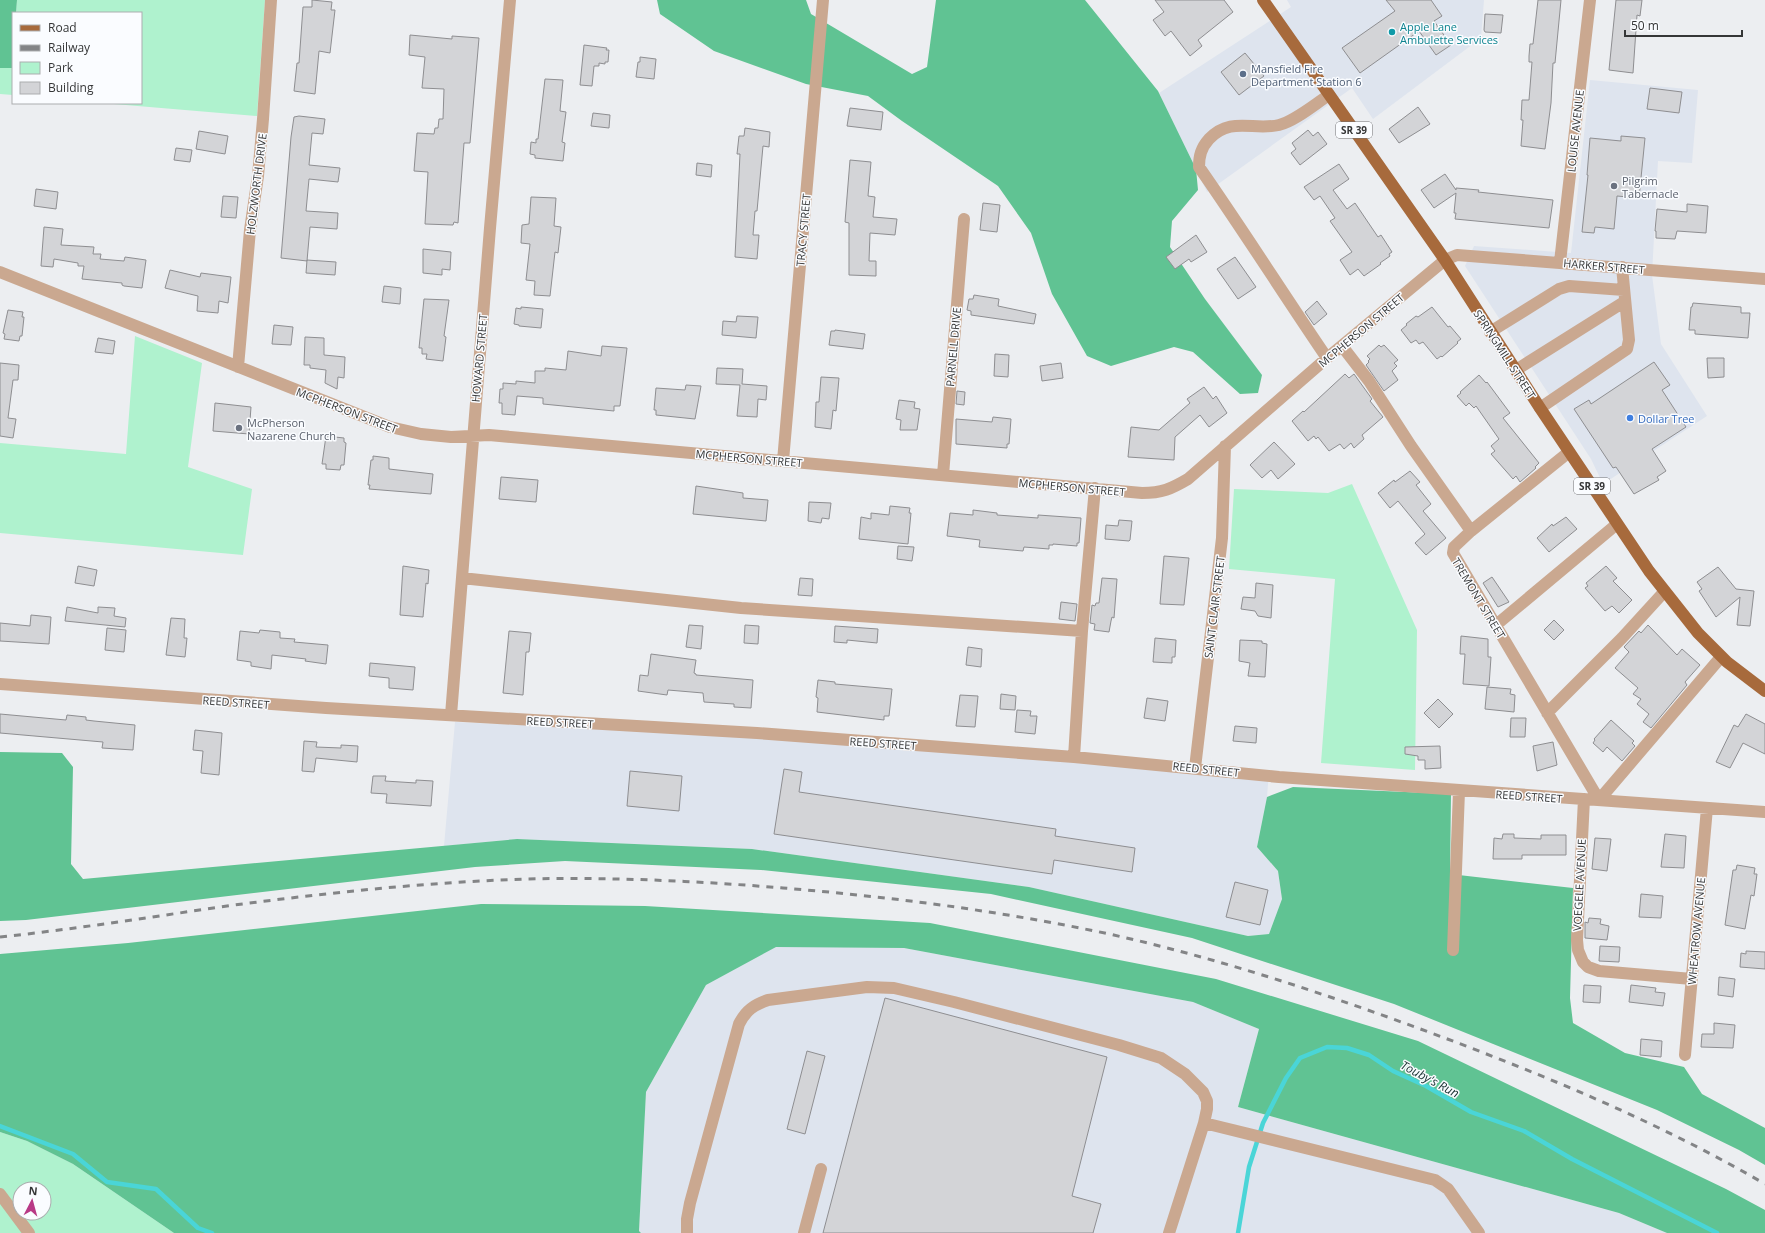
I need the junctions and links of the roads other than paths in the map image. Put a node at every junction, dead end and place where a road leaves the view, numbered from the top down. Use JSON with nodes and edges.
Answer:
{"nodes":[{"id":1,"x":271,"y":0,"type":"edge"},
{"id":2,"x":510,"y":0,"type":"edge"},
{"id":3,"x":823,"y":0,"type":"edge"},
{"id":4,"x":1263,"y":0,"type":"edge"},
{"id":5,"x":1590,"y":0,"type":"edge"},
{"id":6,"x":1330,"y":95,"type":"junction"},
{"id":7,"x":964,"y":219,"type":"dead end"},
{"id":8,"x":1445,"y":260,"type":"junction"},
{"id":9,"x":1560,"y":262,"type":"junction"},
{"id":10,"x":1622,"y":267,"type":"junction"},
{"id":11,"x":0,"y":272,"type":"edge"},
{"id":12,"x":1765,"y":279,"type":"edge"},
{"id":13,"x":1624,"y":296,"type":"junction"},
{"id":14,"x":1490,"y":332,"type":"junction"},
{"id":15,"x":1342,"y":346,"type":"junction"},
{"id":16,"x":1327,"y":358,"type":"junction"},
{"id":17,"x":238,"y":367,"type":"junction"},
{"id":18,"x":1516,"y":370,"type":"junction"},
{"id":19,"x":1540,"y":408,"type":"junction"},
{"id":20,"x":473,"y":435,"type":"junction"},
{"id":21,"x":1225,"y":446,"type":"junction"},
{"id":22,"x":1569,"y":452,"type":"junction"},
{"id":23,"x":783,"y":461,"type":"junction"},
{"id":24,"x":942,"y":475,"type":"junction"},
{"id":25,"x":1095,"y":488,"type":"junction"},
{"id":26,"x":1617,"y":524,"type":"junction"},
{"id":27,"x":1472,"y":531,"type":"junction"},
{"id":28,"x":462,"y":578,"type":"junction"},
{"id":29,"x":1664,"y":592,"type":"junction"},
{"id":30,"x":1496,"y":625,"type":"junction"},
{"id":31,"x":1082,"y":631,"type":"junction"},
{"id":32,"x":1721,"y":656,"type":"junction"},
{"id":33,"x":0,"y":684,"type":"edge"},
{"id":34,"x":1765,"y":691,"type":"edge"},
{"id":35,"x":1548,"y":713,"type":"junction"},
{"id":36,"x":451,"y":715,"type":"junction"},
{"id":37,"x":1074,"y":757,"type":"junction"},
{"id":38,"x":1195,"y":768,"type":"junction"},
{"id":39,"x":1459,"y":791,"type":"junction"},
{"id":40,"x":1584,"y":799,"type":"junction"},
{"id":41,"x":1599,"y":800,"type":"junction"},
{"id":42,"x":1707,"y":808,"type":"junction"},
{"id":43,"x":1765,"y":812,"type":"edge"},
{"id":44,"x":1454,"y":950,"type":"dead end"},
{"id":45,"x":1692,"y":979,"type":"junction"},
{"id":46,"x":1685,"y":1054,"type":"dead end"},
{"id":47,"x":1204,"y":1123,"type":"junction"},
{"id":48,"x":821,"y":1169,"type":"dead end"},
{"id":49,"x":0,"y":1194,"type":"edge"},
{"id":50,"x":26,"y":1231,"type":"edge"},
{"id":51,"x":687,"y":1233,"type":"edge"},
{"id":52,"x":804,"y":1233,"type":"edge"},
{"id":53,"x":1169,"y":1233,"type":"edge"},
{"id":54,"x":1479,"y":1233,"type":"edge"}],
"edges":[{"from":1,"to":17,"type":"street","name":"HOLZWORTH DRIVE"},
{"from":2,"to":20,"type":"street","name":"HOWARD STREET"},
{"from":3,"to":23,"type":"street","name":"TRACY STREET"},
{"from":4,"to":6,"type":"main road","name":"SPRINGMILL STREET","number":"SR 39"},
{"from":5,"to":9,"type":"street","name":"LOUISE AVENUE"},
{"from":6,"to":8,"type":"main road","name":"SPRINGMILL STREET","number":"SR 39"},
{"from":6,"to":16,"type":"street"},
{"from":7,"to":24,"type":"street","name":"PARNELL DRIVE"},
{"from":8,"to":9,"type":"street","name":"HARKER STREET"},
{"from":8,"to":14,"type":"main road","name":"SPRINGMILL STREET","number":"SR 39"},
{"from":8,"to":15,"type":"street","name":"MCPHERSON STREET"},
{"from":9,"to":10,"type":"street","name":"HARKER STREET"},
{"from":10,"to":12,"type":"street","name":"HARKER STREET"},
{"from":10,"to":13,"type":"street"},
{"from":11,"to":17,"type":"street","name":"MCPHERSON STREET"},
{"from":13,"to":14,"type":"street"},
{"from":13,"to":18,"type":"street"},
{"from":13,"to":19,"type":"street"},
{"from":14,"to":18,"type":"main road","name":"SPRINGMILL STREET","number":"SR 39"},
{"from":15,"to":16,"type":"street","name":"MCPHERSON STREET"},
{"from":15,"to":27,"type":"street"},
{"from":16,"to":21,"type":"street","name":"MCPHERSON STREET"},
{"from":17,"to":20,"type":"street","name":"MCPHERSON STREET"},
{"from":18,"to":19,"type":"main road","name":"SPRINGMILL STREET","number":"SR 39"},
{"from":19,"to":22,"type":"main road","name":"SPRINGMILL STREET","number":"SR 39"},
{"from":20,"to":23,"type":"street","name":"MCPHERSON STREET"},
{"from":20,"to":28,"type":"street","name":"HOWARD STREET"},
{"from":21,"to":25,"type":"street","name":"MCPHERSON STREET"},
{"from":21,"to":38,"type":"street","name":"SAINT CLAIR STREET"},
{"from":22,"to":26,"type":"main road","name":"SPRINGMILL STREET","number":"SR 39"},
{"from":22,"to":27,"type":"street"},
{"from":23,"to":24,"type":"street","name":"MCPHERSON STREET"},
{"from":24,"to":25,"type":"street","name":"MCPHERSON STREET"},
{"from":25,"to":31,"type":"street"},
{"from":26,"to":29,"type":"main road","name":"SPRINGMILL STREET","number":"SR 39"},
{"from":26,"to":30,"type":"street"},
{"from":27,"to":30,"type":"street","name":"TREMONT STREET"},
{"from":28,"to":31,"type":"street"},
{"from":28,"to":36,"type":"street","name":"HOWARD STREET"},
{"from":29,"to":32,"type":"main road","name":"SPRINGMILL STREET","number":"SR 39"},
{"from":29,"to":35,"type":"street"},
{"from":30,"to":35,"type":"street","name":"TREMONT STREET"},
{"from":31,"to":37,"type":"street"},
{"from":32,"to":34,"type":"main road","name":"SPRINGMILL STREET","number":"SR 39"},
{"from":32,"to":41,"type":"street"},
{"from":33,"to":36,"type":"street","name":"REED STREET"},
{"from":35,"to":41,"type":"street","name":"TREMONT STREET"},
{"from":36,"to":37,"type":"street","name":"REED STREET"},
{"from":37,"to":38,"type":"street","name":"REED STREET"},
{"from":38,"to":39,"type":"street","name":"REED STREET"},
{"from":39,"to":40,"type":"street","name":"REED STREET"},
{"from":39,"to":44,"type":"street"},
{"from":40,"to":41,"type":"street","name":"REED STREET"},
{"from":40,"to":45,"type":"street","name":"VOEGELE AVENUE"},
{"from":41,"to":42,"type":"street","name":"REED STREET"},
{"from":42,"to":43,"type":"street","name":"REED STREET"},
{"from":42,"to":45,"type":"street","name":"WHEATROW AVENUE"},
{"from":45,"to":46,"type":"street","name":"WHEATROW AVENUE"},
{"from":47,"to":51,"type":"street"},
{"from":47,"to":53,"type":"street"},
{"from":47,"to":54,"type":"street"},
{"from":48,"to":52,"type":"street"},
{"from":49,"to":50,"type":"street"}]}
